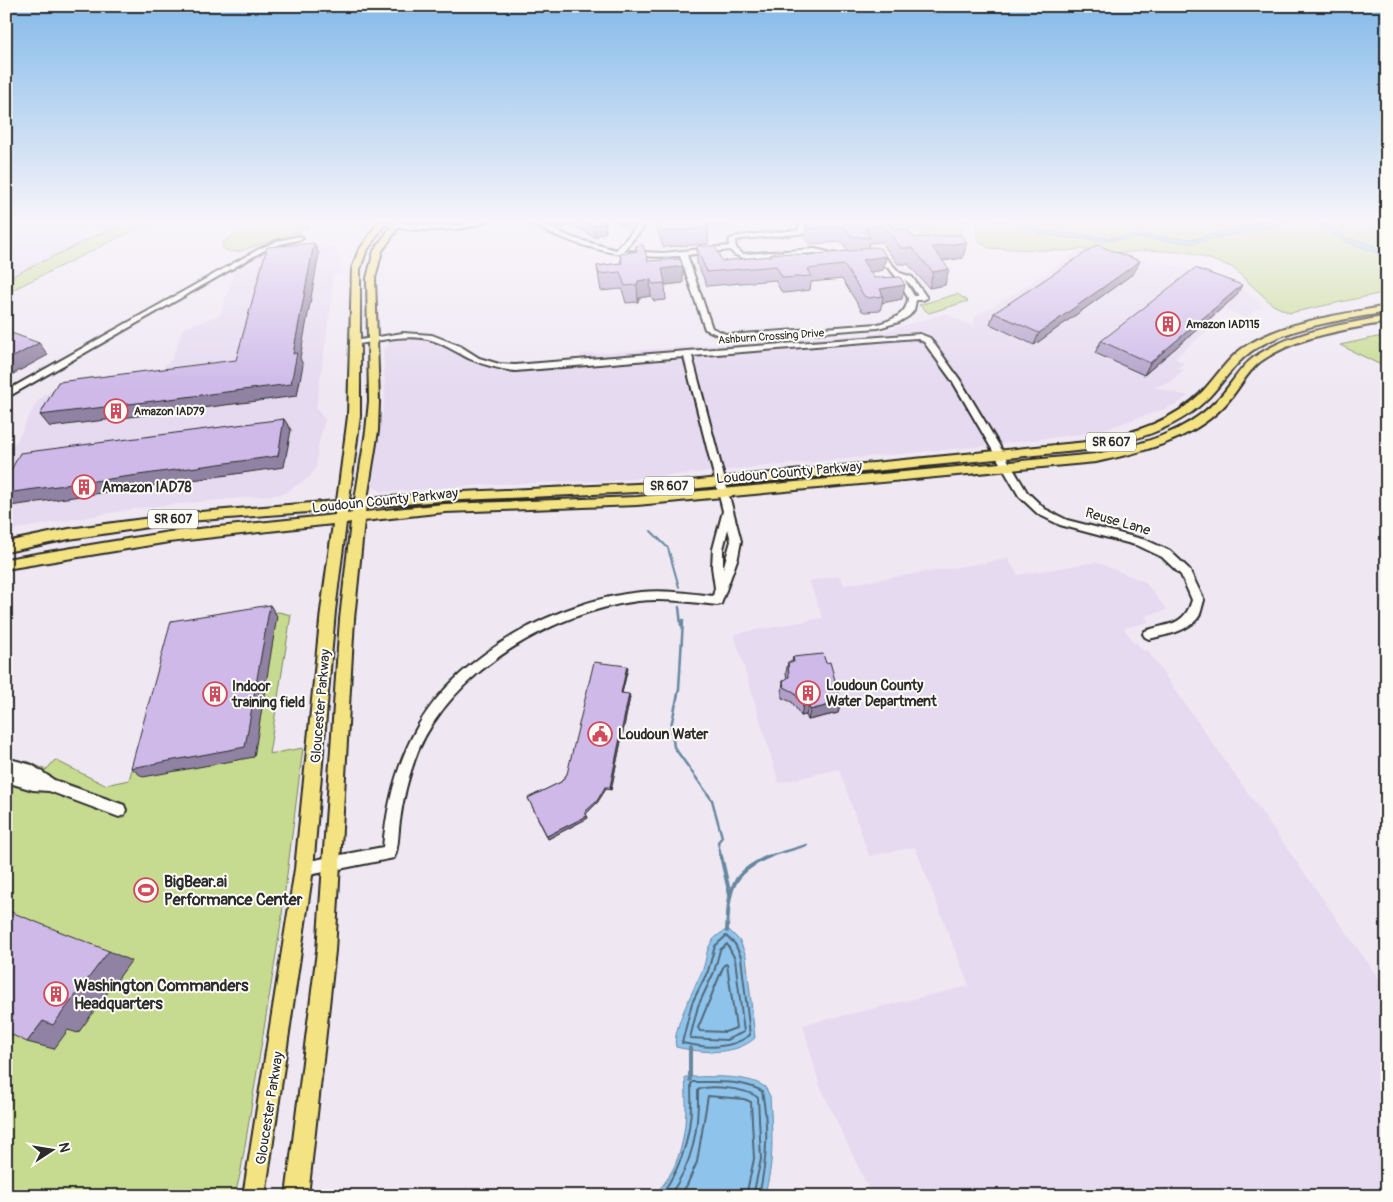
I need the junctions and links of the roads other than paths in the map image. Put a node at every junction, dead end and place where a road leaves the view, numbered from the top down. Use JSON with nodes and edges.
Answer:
{"nodes":[{"id":1,"x":213,"y":277,"type":"edge"},
{"id":2,"x":356,"y":277,"type":"edge"},
{"id":3,"x":372,"y":277,"type":"edge"},
{"id":4,"x":691,"y":277,"type":"edge"},
{"id":5,"x":898,"y":277,"type":"edge"},
{"id":6,"x":1387,"y":309,"type":"edge"},
{"id":7,"x":1387,"y":318,"type":"edge"},
{"id":8,"x":372,"y":342,"type":"junction"},
{"id":9,"x":354,"y":345,"type":"junction"},
{"id":10,"x":687,"y":353,"type":"junction"},
{"id":11,"x":480,"y":360,"type":"dead end"},
{"id":12,"x":6,"y":395,"type":"edge"},
{"id":13,"x":1001,"y":455,"type":"junction"},
{"id":14,"x":1007,"y":466,"type":"junction"},
{"id":15,"x":723,"y":487,"type":"junction"},
{"id":16,"x":359,"y":511,"type":"junction"},
{"id":17,"x":341,"y":512,"type":"junction"},
{"id":18,"x":728,"y":512,"type":"junction"},
{"id":19,"x":6,"y":547,"type":"edge"},
{"id":20,"x":6,"y":564,"type":"edge"},
{"id":21,"x":719,"y":594,"type":"junction"},
{"id":22,"x":1149,"y":634,"type":"dead end"},
{"id":23,"x":6,"y":764,"type":"edge"},
{"id":24,"x":6,"y":776,"type":"edge"},
{"id":25,"x":50,"y":785,"type":"junction"},
{"id":26,"x":119,"y":810,"type":"dead end"},
{"id":27,"x":333,"y":863,"type":"junction"},
{"id":28,"x":304,"y":869,"type":"junction"},
{"id":29,"x":254,"y":1196,"type":"edge"},
{"id":30,"x":297,"y":1196,"type":"edge"}],
"edges":[{"from":1,"to":12,"type":"street"},
{"from":2,"to":9,"type":"main road","name":"Gloucester Parkway"},
{"from":3,"to":8,"type":"main road","name":"Gloucester Parkway"},
{"from":4,"to":5,"type":"street"},
{"from":6,"to":13,"type":"main road","name":"Loudoun County Parkway","number":"SR 607"},
{"from":7,"to":14,"type":"main road","name":"Loudoun County Parkway","number":"SR 607"},
{"from":8,"to":8,"type":"street"},
{"from":8,"to":9,"type":"street"},
{"from":8,"to":16,"type":"main road","name":"Gloucester Parkway"},
{"from":9,"to":17,"type":"main road","name":"Gloucester Parkway"},
{"from":10,"to":11,"type":"street","name":"Ashburn Crossing Drive"},
{"from":10,"to":13,"type":"street","name":"Ashburn Crossing Drive"},
{"from":10,"to":15,"type":"street"},
{"from":13,"to":14,"type":"street","name":"Reuse Lane"},
{"from":13,"to":15,"type":"main road","name":"Loudoun County Parkway","number":"SR 607"},
{"from":14,"to":15,"type":"main road","name":"Loudoun County Parkway","number":"SR 607"},
{"from":14,"to":22,"type":"street","name":"Reuse Lane"},
{"from":15,"to":16,"type":"main road","name":"Loudoun County Parkway","number":"SR 607"},
{"from":15,"to":18,"type":"street"},
{"from":16,"to":17,"type":"main road","name":"Loudoun County Parkway","number":"SR 607"},
{"from":16,"to":27,"type":"main road","name":"Gloucester Parkway"},
{"from":17,"to":19,"type":"main road","name":"Loudoun County Parkway","number":"SR 607"},
{"from":17,"to":20,"type":"main road","name":"Loudoun County Parkway","number":"SR 607"},
{"from":17,"to":28,"type":"main road","name":"Gloucester Parkway"},
{"from":18,"to":21,"type":"street"},
{"from":18,"to":21,"type":"street"},
{"from":21,"to":27,"type":"street"},
{"from":23,"to":25,"type":"street"},
{"from":24,"to":25,"type":"street"},
{"from":25,"to":26,"type":"street"},
{"from":27,"to":28,"type":"street"},
{"from":27,"to":30,"type":"main road","name":"Gloucester Parkway"},
{"from":28,"to":29,"type":"main road","name":"Gloucester Parkway"}]}
